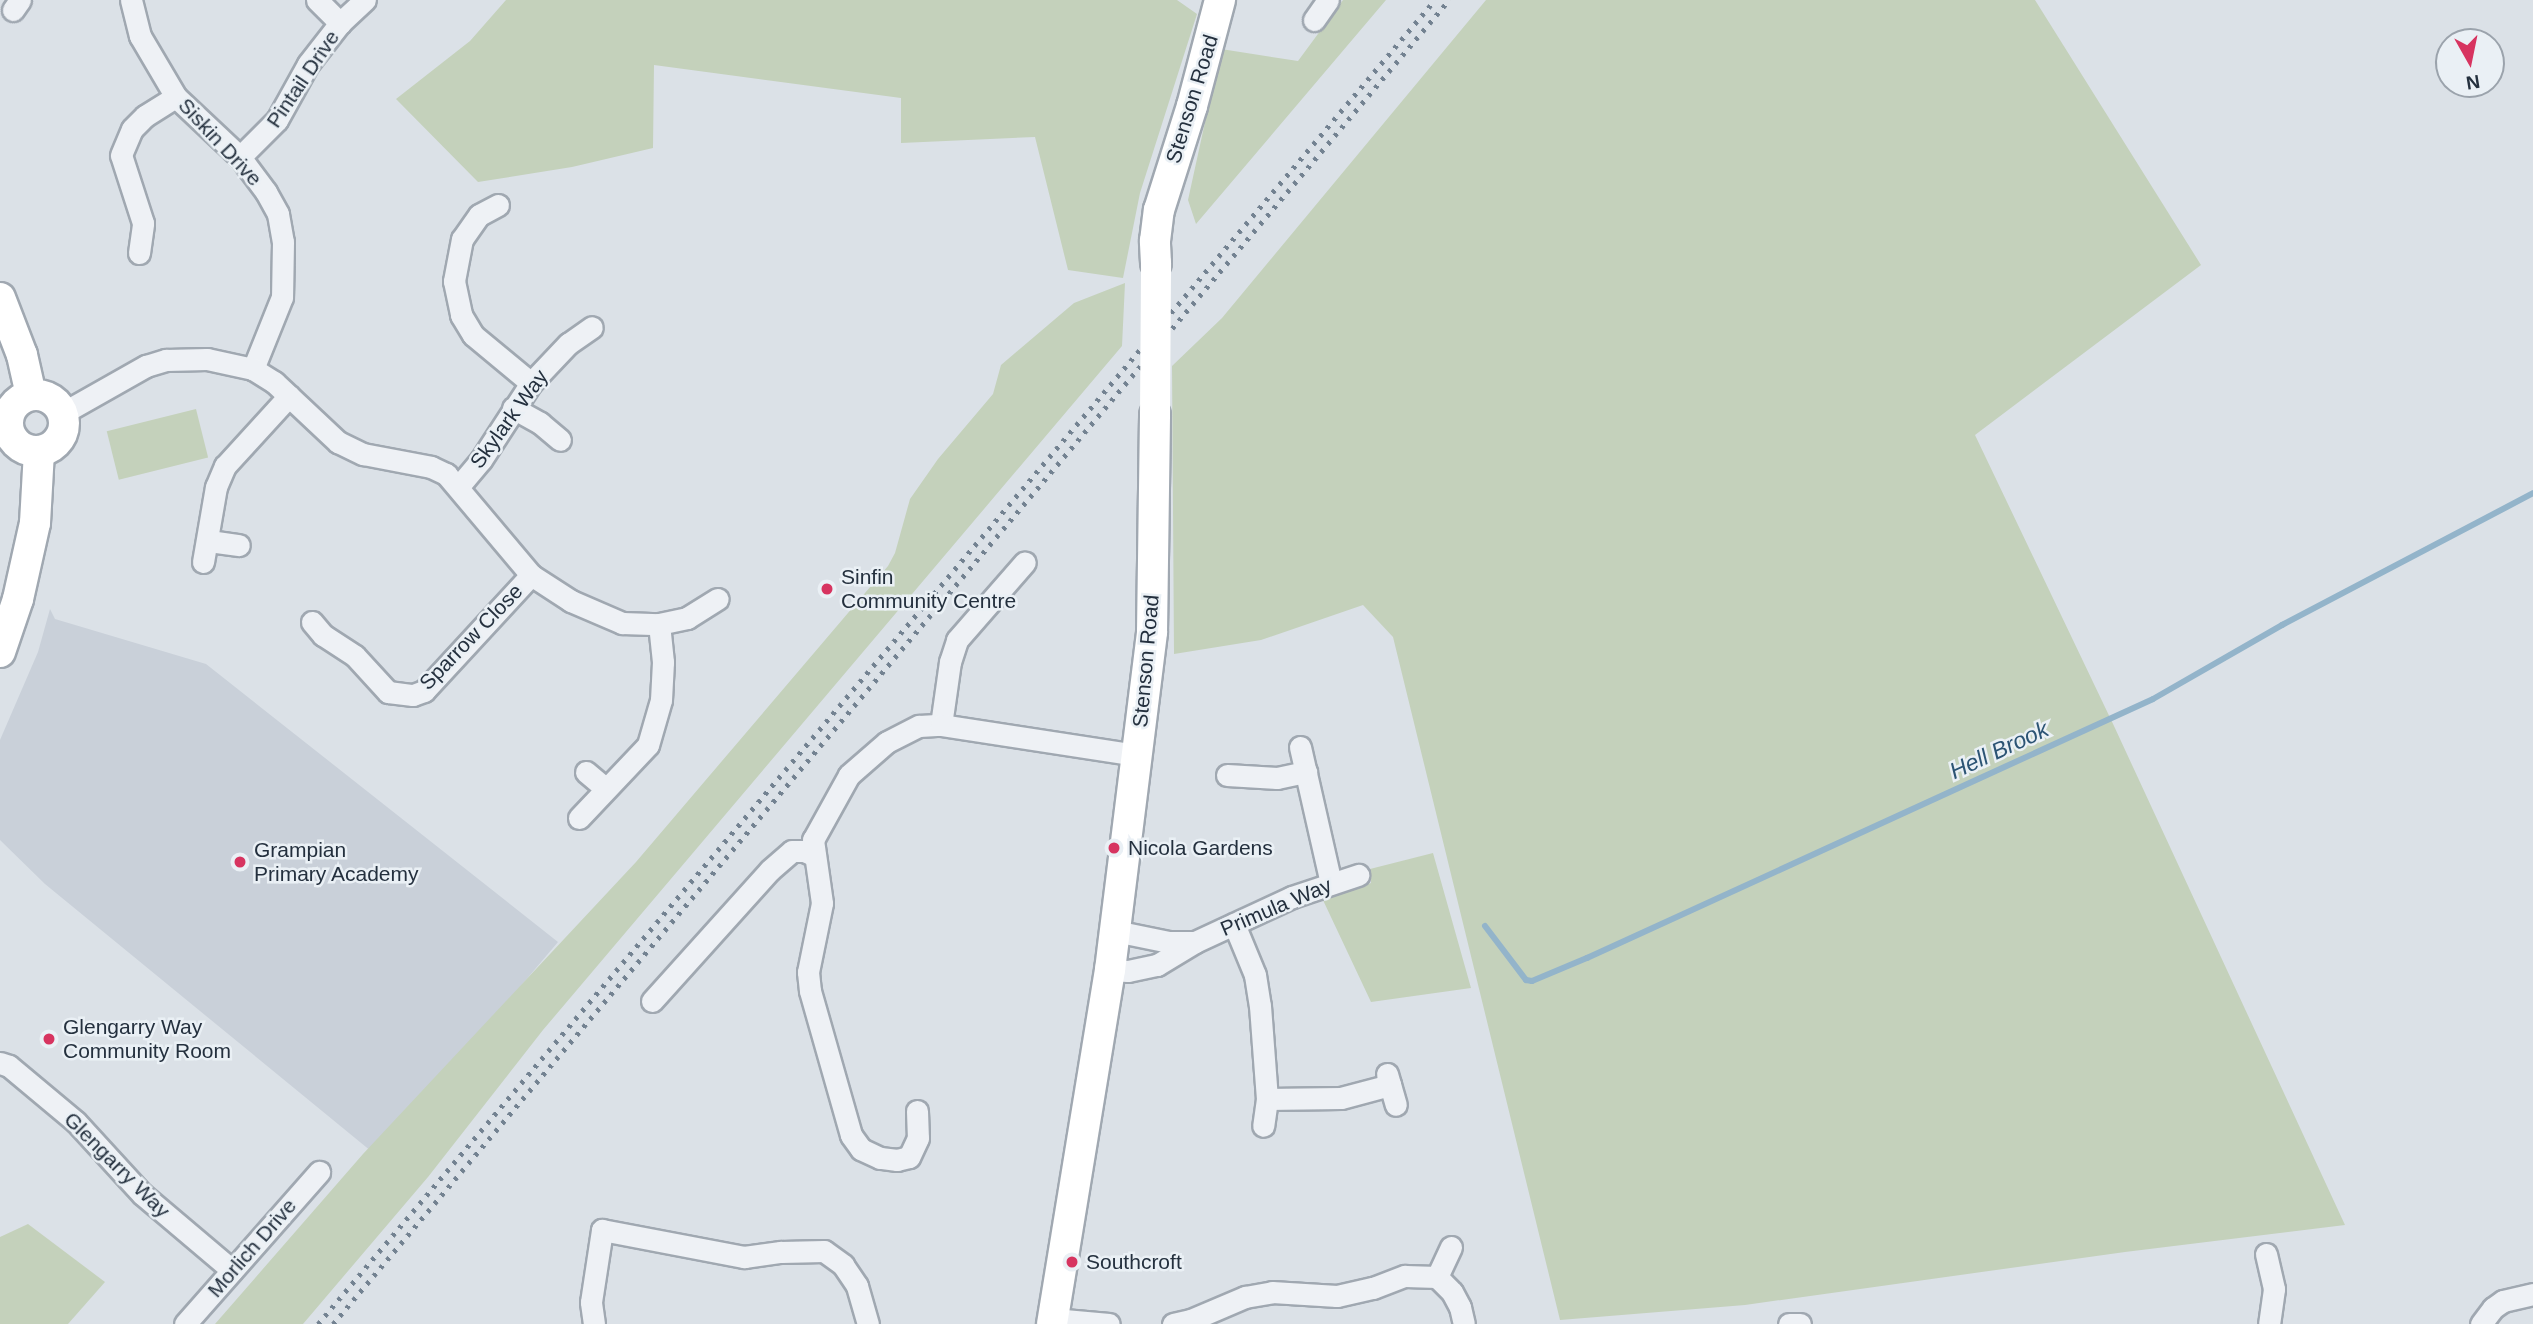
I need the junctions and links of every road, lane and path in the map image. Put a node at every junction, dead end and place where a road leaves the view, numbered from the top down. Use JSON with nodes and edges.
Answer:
{"nodes":[{"id":1,"x":131,"y":0,"type":"edge"},
{"id":2,"x":317,"y":0,"type":"edge"},
{"id":3,"x":365,"y":0,"type":"edge"},
{"id":4,"x":1220,"y":0,"type":"edge"},
{"id":5,"x":1328,"y":0,"type":"edge"},
{"id":6,"x":1314,"y":20,"type":"dead end"},
{"id":7,"x":340,"y":23,"type":"junction"},
{"id":8,"x":176,"y":97,"type":"junction"},
{"id":9,"x":240,"y":157,"type":"junction"},
{"id":10,"x":498,"y":205,"type":"dead end"},
{"id":11,"x":139,"y":253,"type":"dead end"},
{"id":12,"x":0,"y":298,"type":"edge"},
{"id":13,"x":592,"y":327,"type":"dead end"},
{"id":14,"x":253,"y":369,"type":"junction"},
{"id":15,"x":531,"y":383,"type":"junction"},
{"id":16,"x":31,"y":395,"type":"junction"},
{"id":17,"x":289,"y":396,"type":"junction"},
{"id":18,"x":513,"y":408,"type":"junction"},
{"id":19,"x":61,"y":414,"type":"junction"},
{"id":20,"x":4,"y":428,"type":"edge"},
{"id":21,"x":560,"y":440,"type":"dead end"},
{"id":22,"x":39,"y":450,"type":"junction"},
{"id":23,"x":459,"y":486,"type":"junction"},
{"id":24,"x":239,"y":545,"type":"dead end"},
{"id":25,"x":1025,"y":562,"type":"dead end"},
{"id":26,"x":531,"y":575,"type":"junction"},
{"id":27,"x":718,"y":599,"type":"dead end"},
{"id":28,"x":312,"y":622,"type":"dead end"},
{"id":29,"x":659,"y":624,"type":"junction"},
{"id":30,"x":0,"y":652,"type":"edge"},
{"id":31,"x":941,"y":724,"type":"junction"},
{"id":32,"x":1300,"y":747,"type":"dead end"},
{"id":33,"x":1137,"y":755,"type":"junction"},
{"id":34,"x":586,"y":772,"type":"dead end"},
{"id":35,"x":1306,"y":772,"type":"junction"},
{"id":36,"x":1227,"y":775,"type":"dead end"},
{"id":37,"x":606,"y":789,"type":"junction"},
{"id":38,"x":579,"y":818,"type":"dead end"},
{"id":39,"x":815,"y":856,"type":"junction"},
{"id":40,"x":1358,"y":875,"type":"dead end"},
{"id":41,"x":1331,"y":884,"type":"junction"},
{"id":42,"x":1234,"y":923,"type":"junction"},
{"id":43,"x":1115,"y":931,"type":"junction"},
{"id":44,"x":1195,"y":942,"type":"junction"},
{"id":45,"x":1110,"y":970,"type":"junction"},
{"id":46,"x":652,"y":1001,"type":"dead end"},
{"id":47,"x":0,"y":1063,"type":"edge"},
{"id":48,"x":1391,"y":1088,"type":"dead end"},
{"id":49,"x":1267,"y":1099,"type":"junction"},
{"id":50,"x":917,"y":1111,"type":"dead end"},
{"id":51,"x":1263,"y":1126,"type":"dead end"},
{"id":52,"x":318,"y":1172,"type":"dead end"},
{"id":53,"x":1451,"y":1247,"type":"dead end"},
{"id":54,"x":2266,"y":1254,"type":"dead end"},
{"id":55,"x":232,"y":1270,"type":"junction"},
{"id":56,"x":1437,"y":1277,"type":"junction"},
{"id":57,"x":2533,"y":1294,"type":"edge"},
{"id":58,"x":1053,"y":1321,"type":"edge"},
{"id":59,"x":185,"y":1324,"type":"edge"},
{"id":60,"x":594,"y":1324,"type":"edge"},
{"id":61,"x":868,"y":1324,"type":"edge"},
{"id":62,"x":1109,"y":1324,"type":"edge"},
{"id":63,"x":1173,"y":1324,"type":"edge"},
{"id":64,"x":1464,"y":1324,"type":"edge"},
{"id":65,"x":1789,"y":1324,"type":"edge"},
{"id":66,"x":1800,"y":1324,"type":"edge"},
{"id":67,"x":2269,"y":1324,"type":"edge"},
{"id":68,"x":2481,"y":1324,"type":"edge"}],
"edges":[{"from":1,"to":8,"type":"street","name":"Siskin Drive"},
{"from":2,"to":7,"type":"street"},
{"from":3,"to":7,"type":"street","name":"Pintail Drive"},
{"from":4,"to":33,"type":"street","name":"Stenson Road","bridge":true},
{"from":5,"to":6,"type":"street"},
{"from":7,"to":9,"type":"street","name":"Pintail Drive"},
{"from":8,"to":9,"type":"street","name":"Siskin Drive"},
{"from":8,"to":11,"type":"street"},
{"from":9,"to":14,"type":"street","name":"Siskin Drive"},
{"from":10,"to":15,"type":"street"},
{"from":12,"to":16,"type":"street"},
{"from":13,"to":15,"type":"street","name":"Skylark Way"},
{"from":14,"to":17,"type":"street"},
{"from":14,"to":19,"type":"street"},
{"from":15,"to":18,"type":"street","name":"Skylark Way"},
{"from":16,"to":19,"type":"street"},
{"from":16,"to":20,"type":"street"},
{"from":17,"to":23,"type":"street"},
{"from":17,"to":24,"type":"street"},
{"from":18,"to":21,"type":"street"},
{"from":18,"to":23,"type":"street","name":"Skylark Way"},
{"from":19,"to":22,"type":"street"},
{"from":20,"to":22,"type":"street"},
{"from":22,"to":30,"type":"street"},
{"from":23,"to":26,"type":"street"},
{"from":25,"to":31,"type":"street"},
{"from":26,"to":28,"type":"street","name":"Sparrow Close"},
{"from":26,"to":29,"type":"street"},
{"from":27,"to":29,"type":"street"},
{"from":29,"to":37,"type":"street"},
{"from":31,"to":33,"type":"street"},
{"from":31,"to":39,"type":"street"},
{"from":32,"to":35,"type":"street"},
{"from":33,"to":43,"type":"street","name":"Stenson Road"},
{"from":34,"to":37,"type":"street"},
{"from":35,"to":36,"type":"street"},
{"from":35,"to":41,"type":"street"},
{"from":37,"to":38,"type":"street"},
{"from":39,"to":46,"type":"street"},
{"from":39,"to":50,"type":"street"},
{"from":40,"to":41,"type":"street","name":"Primula Way"},
{"from":41,"to":42,"type":"street","name":"Primula Way"},
{"from":42,"to":44,"type":"street","name":"Primula Way"},
{"from":42,"to":49,"type":"street"},
{"from":43,"to":44,"type":"street","name":"Primula Way"},
{"from":43,"to":45,"type":"street","name":"Stenson Road"},
{"from":44,"to":45,"type":"street","name":"Primula Way"},
{"from":45,"to":58,"type":"street","name":"Stenson Road"},
{"from":47,"to":55,"type":"street","name":"Glengarry Way"},
{"from":48,"to":49,"type":"street"},
{"from":49,"to":51,"type":"street"},
{"from":52,"to":55,"type":"street","name":"Morlich Drive"},
{"from":53,"to":56,"type":"street"},
{"from":54,"to":67,"type":"street"},
{"from":55,"to":59,"type":"street","name":"Morlich Drive"},
{"from":56,"to":63,"type":"street"},
{"from":56,"to":64,"type":"street"},
{"from":57,"to":68,"type":"street"},
{"from":58,"to":62,"type":"street"},
{"from":60,"to":61,"type":"street"},
{"from":65,"to":66,"type":"street"}]}
